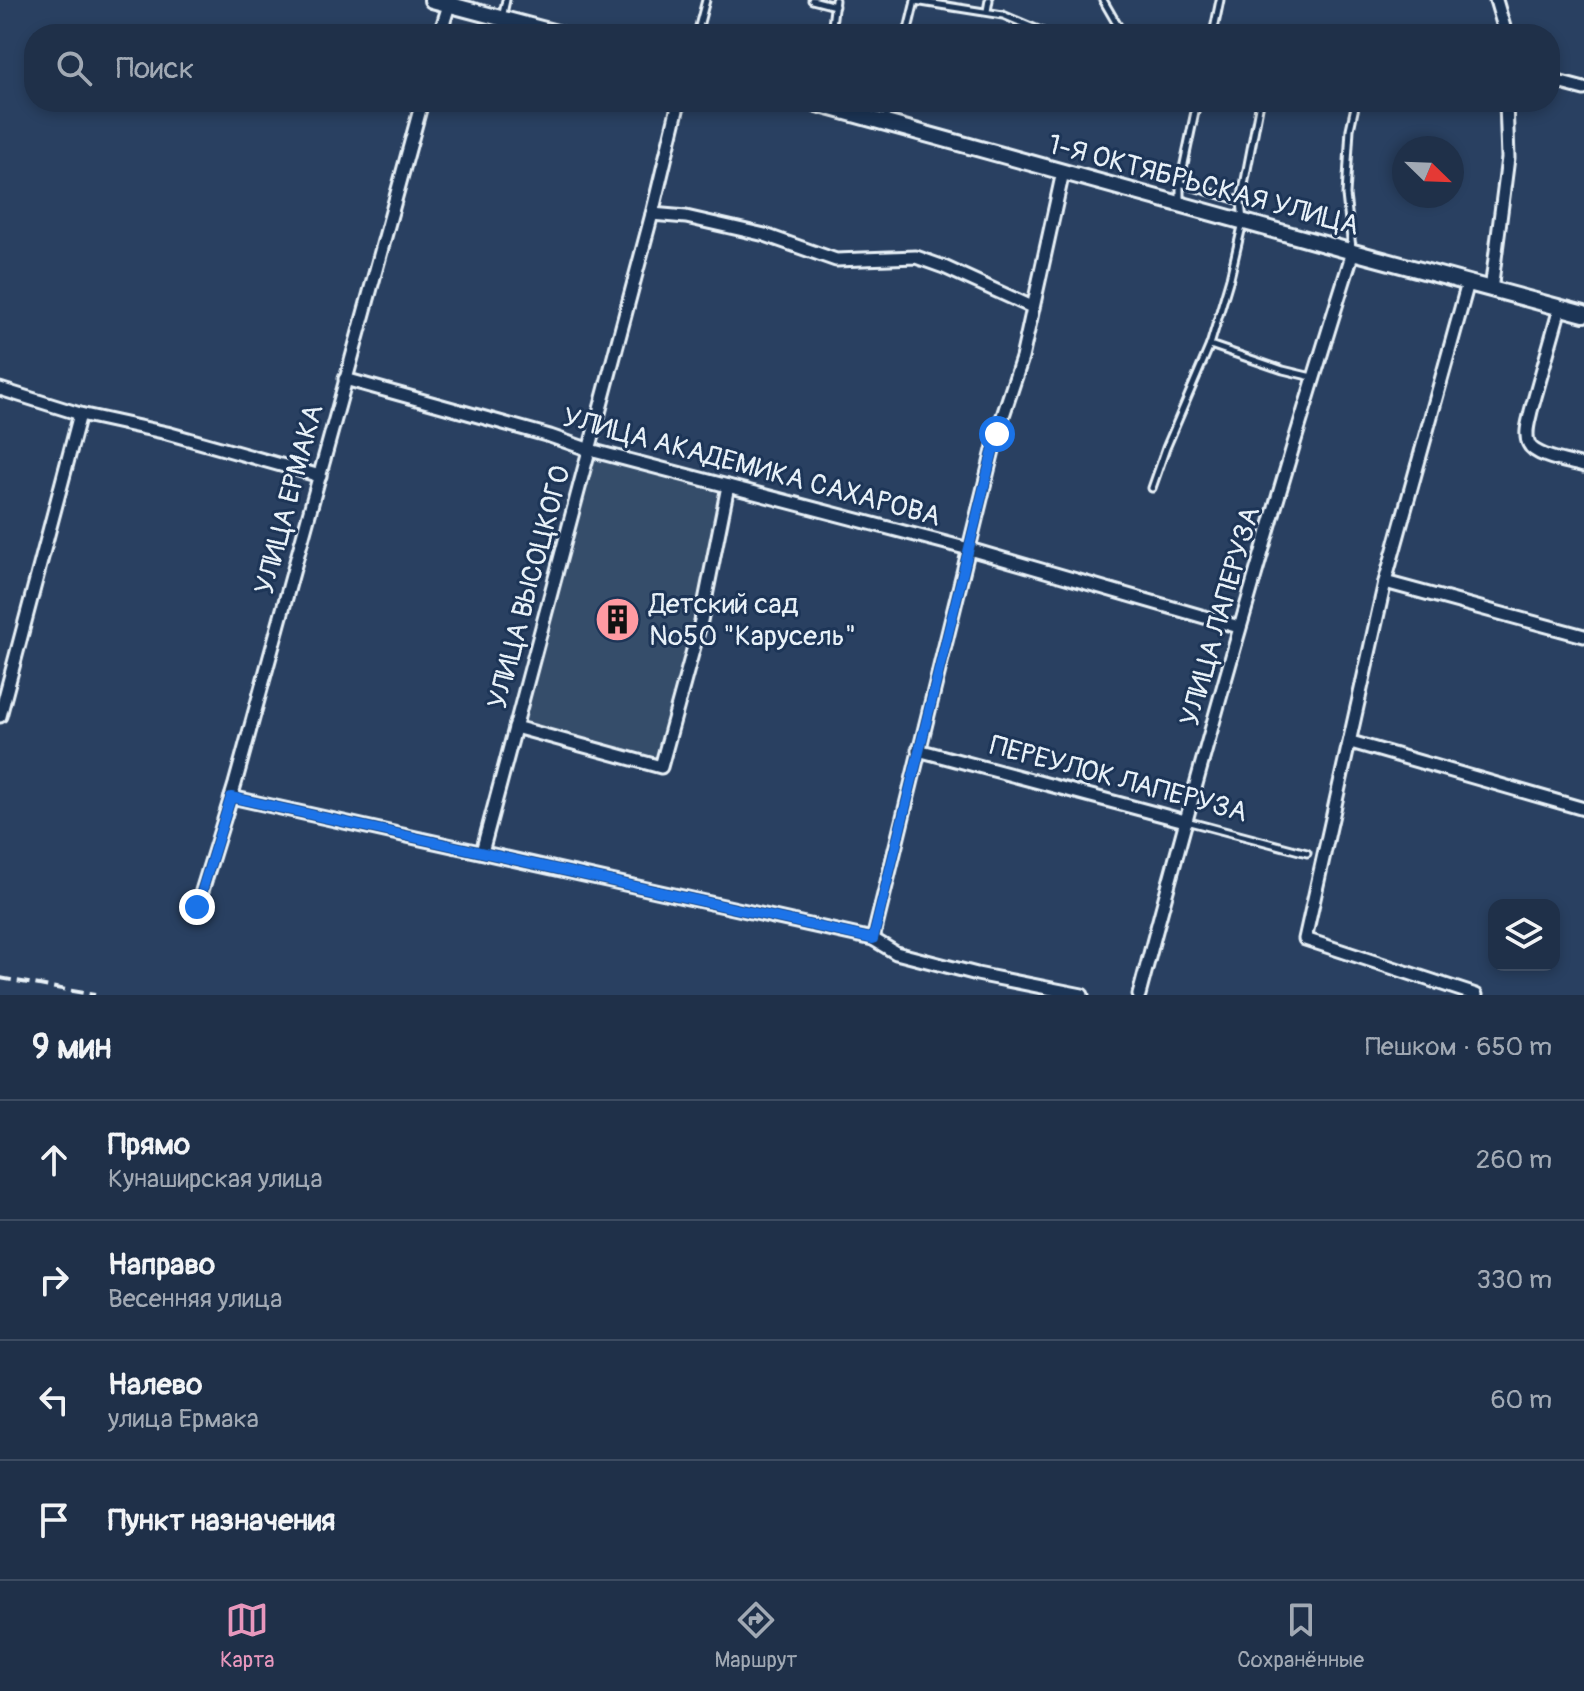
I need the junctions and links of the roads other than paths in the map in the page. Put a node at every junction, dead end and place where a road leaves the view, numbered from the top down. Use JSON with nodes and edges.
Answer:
{"nodes":[{"id":1,"x":432,"y":0,"type":"edge"},
{"id":2,"x":506,"y":0,"type":"edge"},
{"id":3,"x":706,"y":0,"type":"edge"},
{"id":4,"x":812,"y":0,"type":"edge"},
{"id":5,"x":989,"y":0,"type":"edge"},
{"id":6,"x":1103,"y":0,"type":"edge"},
{"id":7,"x":1220,"y":0,"type":"edge"},
{"id":8,"x":1496,"y":0,"type":"edge"},
{"id":9,"x":915,"y":1,"type":"edge"},
{"id":10,"x":835,"y":3,"type":"edge"},
{"id":11,"x":449,"y":5,"type":"junction"},
{"id":12,"x":987,"y":11,"type":"junction"},
{"id":13,"x":502,"y":19,"type":"junction"},
{"id":14,"x":443,"y":24,"type":"edge"},
{"id":15,"x":521,"y":24,"type":"edge"},
{"id":16,"x":700,"y":24,"type":"edge"},
{"id":17,"x":832,"y":24,"type":"edge"},
{"id":18,"x":909,"y":24,"type":"edge"},
{"id":19,"x":1024,"y":24,"type":"edge"},
{"id":20,"x":1117,"y":24,"type":"edge"},
{"id":21,"x":1215,"y":24,"type":"edge"},
{"id":22,"x":1503,"y":24,"type":"edge"},
{"id":23,"x":1560,"y":83,"type":"edge"},
{"id":24,"x":1584,"y":89,"type":"edge"},
{"id":25,"x":419,"y":112,"type":"edge"},
{"id":26,"x":677,"y":112,"type":"edge"},
{"id":27,"x":846,"y":112,"type":"edge"},
{"id":28,"x":888,"y":112,"type":"edge"},
{"id":29,"x":1195,"y":112,"type":"edge"},
{"id":30,"x":1258,"y":112,"type":"edge"},
{"id":31,"x":1354,"y":112,"type":"edge"},
{"id":32,"x":1506,"y":112,"type":"edge"},
{"id":33,"x":885,"y":123,"type":"junction"},
{"id":34,"x":1063,"y":172,"type":"junction"},
{"id":35,"x":1180,"y":183,"type":"junction"},
{"id":36,"x":1241,"y":201,"type":"junction"},
{"id":37,"x":1180,"y":204,"type":"junction"},
{"id":38,"x":652,"y":214,"type":"junction"},
{"id":39,"x":1243,"y":222,"type":"junction"},
{"id":40,"x":1353,"y":252,"type":"junction"},
{"id":41,"x":1468,"y":283,"type":"junction"},
{"id":42,"x":1491,"y":290,"type":"junction"},
{"id":43,"x":1032,"y":307,"type":"junction"},
{"id":44,"x":1560,"y":308,"type":"junction"},
{"id":45,"x":1584,"y":314,"type":"edge"},
{"id":46,"x":1210,"y":345,"type":"junction"},
{"id":47,"x":1313,"y":378,"type":"junction"},
{"id":48,"x":345,"y":379,"type":"junction"},
{"id":49,"x":0,"y":389,"type":"edge"},
{"id":50,"x":80,"y":414,"type":"junction"},
{"id":51,"x":590,"y":450,"type":"junction"},
{"id":52,"x":1584,"y":466,"type":"edge"},
{"id":53,"x":320,"y":476,"type":"junction"},
{"id":54,"x":728,"y":486,"type":"junction"},
{"id":55,"x":1152,"y":488,"type":"dead end"},
{"id":56,"x":969,"y":549,"type":"junction"},
{"id":57,"x":1385,"y":582,"type":"junction"},
{"id":58,"x":1239,"y":627,"type":"junction"},
{"id":59,"x":1584,"y":636,"type":"edge"},
{"id":60,"x":0,"y":716,"type":"edge"},
{"id":61,"x":515,"y":727,"type":"junction"},
{"id":62,"x":1351,"y":742,"type":"junction"},
{"id":63,"x":918,"y":750,"type":"junction"},
{"id":64,"x":231,"y":797,"type":"junction"},
{"id":65,"x":1584,"y":809,"type":"edge"},
{"id":66,"x":1185,"y":821,"type":"junction"},
{"id":67,"x":482,"y":852,"type":"junction"},
{"id":68,"x":1307,"y":853,"type":"dead end"},
{"id":69,"x":197,"y":907,"type":"dead end"},
{"id":70,"x":873,"y":939,"type":"junction"},
{"id":71,"x":1082,"y":995,"type":"edge"},
{"id":72,"x":1139,"y":995,"type":"edge"},
{"id":73,"x":1476,"y":995,"type":"edge"}],
"edges":[{"from":1,"to":11,"type":"street"},
{"from":2,"to":13,"type":"lane"},
{"from":3,"to":16,"type":"lane"},
{"from":4,"to":10,"type":"lane"},
{"from":5,"to":12,"type":"lane"},
{"from":6,"to":20,"type":"lane"},
{"from":7,"to":21,"type":"lane"},
{"from":8,"to":22,"type":"street"},
{"from":9,"to":12,"type":"lane"},
{"from":9,"to":18,"type":"lane"},
{"from":10,"to":17,"type":"lane"},
{"from":11,"to":13,"type":"street"},
{"from":11,"to":14,"type":"street"},
{"from":12,"to":19,"type":"lane"},
{"from":13,"to":15,"type":"street"},
{"from":23,"to":24,"type":"street"},
{"from":25,"to":48,"type":"street","name":"УЛИЦА ЕРМАКА"},
{"from":26,"to":38,"type":"street","name":"УЛИЦА ВЫСОЦКОГО"},
{"from":27,"to":33,"type":"street","name":"1-Я ОКТЯБРЬСКАЯ УЛИЦА"},
{"from":28,"to":33,"type":"lane"},
{"from":29,"to":35,"type":"lane"},
{"from":30,"to":36,"type":"lane"},
{"from":31,"to":40,"type":"lane"},
{"from":32,"to":42,"type":"street"},
{"from":33,"to":34,"type":"street","name":"1-Я ОКТЯБРЬСКАЯ УЛИЦА"},
{"from":34,"to":37,"type":"street","name":"1-Я ОКТЯБРЬСКАЯ УЛИЦА"},
{"from":34,"to":43,"type":"street"},
{"from":35,"to":36,"type":"lane"},
{"from":35,"to":37,"type":"lane"},
{"from":36,"to":39,"type":"lane"},
{"from":37,"to":39,"type":"street","name":"1-Я ОКТЯБРЬСКАЯ УЛИЦА"},
{"from":38,"to":43,"type":"street"},
{"from":38,"to":51,"type":"street","name":"УЛИЦА ВЫСОЦКОГО"},
{"from":39,"to":40,"type":"street","name":"1-Я ОКТЯБРЬСКАЯ УЛИЦА"},
{"from":39,"to":46,"type":"lane"},
{"from":40,"to":41,"type":"street","name":"1-Я ОКТЯБРЬСКАЯ УЛИЦА"},
{"from":40,"to":47,"type":"street","name":"УЛИЦА ЛАПЕРУЗА"},
{"from":41,"to":42,"type":"street","name":"1-Я ОКТЯБРЬСКАЯ УЛИЦА"},
{"from":41,"to":57,"type":"street"},
{"from":42,"to":44,"type":"street","name":"1-Я ОКТЯБРЬСКАЯ УЛИЦА"},
{"from":43,"to":56,"type":"street"},
{"from":44,"to":45,"type":"street","name":"1-Я ОКТЯБРЬСКАЯ УЛИЦА"},
{"from":44,"to":52,"type":"street"},
{"from":46,"to":47,"type":"lane"},
{"from":46,"to":55,"type":"lane"},
{"from":47,"to":58,"type":"street","name":"УЛИЦА ЛАПЕРУЗА"},
{"from":48,"to":51,"type":"street","name":"УЛИЦА АКАДЕМИКА САХАРОВА"},
{"from":48,"to":53,"type":"street","name":"УЛИЦА ЕРМАКА"},
{"from":49,"to":50,"type":"street"},
{"from":50,"to":53,"type":"street"},
{"from":50,"to":60,"type":"street"},
{"from":51,"to":54,"type":"street","name":"УЛИЦА АКАДЕМИКА САХАРОВА"},
{"from":51,"to":61,"type":"street","name":"УЛИЦА ВЫСОЦКОГО"},
{"from":53,"to":64,"type":"street","name":"УЛИЦА ЕРМАКА"},
{"from":54,"to":56,"type":"street","name":"УЛИЦА АКАДЕМИКА САХАРОВА"},
{"from":54,"to":61,"type":"street"},
{"from":56,"to":58,"type":"street","name":"УЛИЦА АКАДЕМИКА САХАРОВА"},
{"from":56,"to":63,"type":"street"},
{"from":57,"to":59,"type":"street"},
{"from":57,"to":62,"type":"street"},
{"from":58,"to":66,"type":"street","name":"УЛИЦА ЛАПЕРУЗА"},
{"from":61,"to":67,"type":"street","name":"УЛИЦА ВЫСОЦКОГО"},
{"from":62,"to":65,"type":"street"},
{"from":62,"to":73,"type":"street"},
{"from":63,"to":66,"type":"street","name":"ПЕРЕУЛОК ЛАПЕРУЗА"},
{"from":63,"to":70,"type":"street"},
{"from":64,"to":67,"type":"street"},
{"from":64,"to":69,"type":"street","name":"УЛИЦА ЕРМАКА"},
{"from":66,"to":68,"type":"lane","name":"ПЕРЕУЛОК ЛАПЕРУЗА"},
{"from":66,"to":72,"type":"street","name":"УЛИЦА ЛАПЕРУЗА"},
{"from":67,"to":70,"type":"street"},
{"from":70,"to":71,"type":"street"}]}
